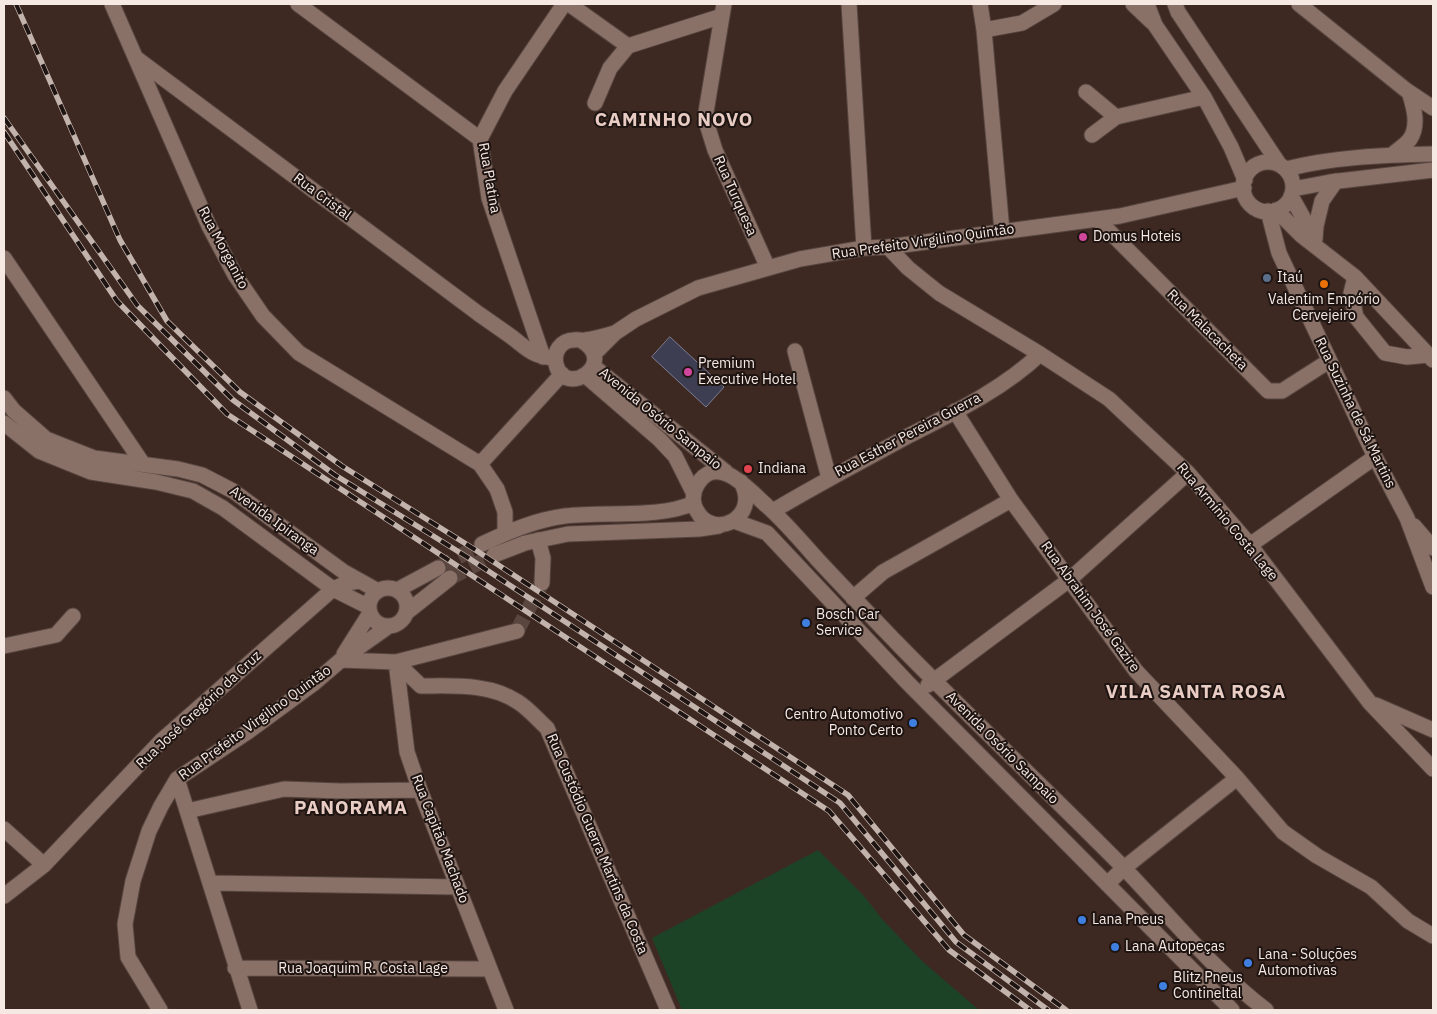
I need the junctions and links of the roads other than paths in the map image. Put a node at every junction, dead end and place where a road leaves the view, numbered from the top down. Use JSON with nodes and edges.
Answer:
{"nodes":[{"id":1,"x":112,"y":4,"type":"edge"},
{"id":2,"x":298,"y":4,"type":"edge"},
{"id":3,"x":564,"y":4,"type":"edge"},
{"id":4,"x":570,"y":4,"type":"edge"},
{"id":5,"x":849,"y":4,"type":"edge"},
{"id":6,"x":980,"y":4,"type":"edge"},
{"id":7,"x":1054,"y":4,"type":"edge"},
{"id":8,"x":1133,"y":4,"type":"edge"},
{"id":9,"x":1147,"y":4,"type":"edge"},
{"id":10,"x":1176,"y":4,"type":"edge"},
{"id":11,"x":1299,"y":4,"type":"edge"},
{"id":12,"x":723,"y":10,"type":"edge"},
{"id":13,"x":1155,"y":25,"type":"junction"},
{"id":14,"x":984,"y":30,"type":"junction"},
{"id":15,"x":628,"y":46,"type":"junction"},
{"id":16,"x":134,"y":57,"type":"junction"},
{"id":17,"x":1086,"y":92,"type":"dead end"},
{"id":18,"x":1408,"y":92,"type":"junction"},
{"id":19,"x":1204,"y":97,"type":"junction"},
{"id":20,"x":595,"y":103,"type":"dead end"},
{"id":21,"x":1433,"y":108,"type":"edge"},
{"id":22,"x":1116,"y":117,"type":"junction"},
{"id":23,"x":1433,"y":119,"type":"edge"},
{"id":24,"x":1092,"y":135,"type":"dead end"},
{"id":25,"x":480,"y":139,"type":"junction"},
{"id":26,"x":1433,"y":154,"type":"edge"},
{"id":27,"x":1392,"y":155,"type":"junction"},
{"id":28,"x":1282,"y":166,"type":"junction"},
{"id":29,"x":1433,"y":170,"type":"edge"},
{"id":30,"x":1416,"y":172,"type":"junction"},
{"id":31,"x":1336,"y":181,"type":"junction"},
{"id":32,"x":1433,"y":182,"type":"edge"},
{"id":33,"x":1244,"y":184,"type":"junction"},
{"id":34,"x":1292,"y":192,"type":"junction"},
{"id":35,"x":1272,"y":211,"type":"junction"},
{"id":36,"x":1098,"y":220,"type":"junction"},
{"id":37,"x":1002,"y":231,"type":"junction"},
{"id":38,"x":1312,"y":241,"type":"junction"},
{"id":39,"x":888,"y":247,"type":"junction"},
{"id":40,"x":864,"y":248,"type":"junction"},
{"id":41,"x":1279,"y":252,"type":"junction"},
{"id":42,"x":4,"y":258,"type":"edge"},
{"id":43,"x":768,"y":268,"type":"junction"},
{"id":44,"x":1355,"y":277,"type":"junction"},
{"id":45,"x":615,"y":334,"type":"junction"},
{"id":46,"x":510,"y":336,"type":"junction"},
{"id":47,"x":536,"y":339,"type":"junction"},
{"id":48,"x":582,"y":341,"type":"junction"},
{"id":49,"x":566,"y":342,"type":"junction"},
{"id":50,"x":795,"y":351,"type":"dead end"},
{"id":51,"x":1040,"y":354,"type":"junction"},
{"id":52,"x":1431,"y":357,"type":"edge"},
{"id":53,"x":549,"y":358,"type":"junction"},
{"id":54,"x":1329,"y":362,"type":"junction"},
{"id":55,"x":591,"y":366,"type":"junction"},
{"id":56,"x":562,"y":374,"type":"junction"},
{"id":57,"x":4,"y":398,"type":"edge"},
{"id":58,"x":955,"y":411,"type":"junction"},
{"id":59,"x":4,"y":423,"type":"edge"},
{"id":60,"x":1374,"y":457,"type":"junction"},
{"id":61,"x":143,"y":464,"type":"junction"},
{"id":62,"x":480,"y":464,"type":"junction"},
{"id":63,"x":726,"y":472,"type":"junction"},
{"id":64,"x":1188,"y":474,"type":"junction"},
{"id":65,"x":829,"y":478,"type":"junction"},
{"id":66,"x":741,"y":482,"type":"junction"},
{"id":67,"x":694,"y":498,"type":"junction"},
{"id":68,"x":1011,"y":500,"type":"junction"},
{"id":69,"x":773,"y":511,"type":"junction"},
{"id":70,"x":1407,"y":518,"type":"junction"},
{"id":71,"x":730,"y":522,"type":"junction"},
{"id":72,"x":505,"y":533,"type":"junction"},
{"id":73,"x":538,"y":540,"type":"junction"},
{"id":74,"x":482,"y":544,"type":"tunnel mouth"},
{"id":75,"x":1250,"y":546,"type":"junction"},
{"id":76,"x":1433,"y":548,"type":"edge"},
{"id":77,"x":494,"y":554,"type":"tunnel mouth"},
{"id":78,"x":438,"y":568,"type":"tunnel mouth"},
{"id":79,"x":450,"y":578,"type":"tunnel mouth"},
{"id":80,"x":1070,"y":580,"type":"junction"},
{"id":81,"x":360,"y":581,"type":"junction"},
{"id":82,"x":542,"y":583,"type":"tunnel mouth"},
{"id":83,"x":1433,"y":587,"type":"edge"},
{"id":84,"x":333,"y":589,"type":"junction"},
{"id":85,"x":397,"y":590,"type":"junction"},
{"id":86,"x":378,"y":591,"type":"junction"},
{"id":87,"x":853,"y":598,"type":"junction"},
{"id":88,"x":370,"y":610,"type":"junction"},
{"id":89,"x":407,"y":612,"type":"junction"},
{"id":90,"x":73,"y":616,"type":"dead end"},
{"id":91,"x":389,"y":626,"type":"junction"},
{"id":92,"x":517,"y":631,"type":"dead end"},
{"id":93,"x":4,"y":646,"type":"edge"},
{"id":94,"x":341,"y":660,"type":"junction"},
{"id":95,"x":396,"y":662,"type":"junction"},
{"id":96,"x":934,"y":681,"type":"junction"},
{"id":97,"x":907,"y":682,"type":"junction"},
{"id":98,"x":1370,"y":703,"type":"junction"},
{"id":99,"x":1433,"y":730,"type":"edge"},
{"id":100,"x":1413,"y":748,"type":"junction"},
{"id":101,"x":1433,"y":770,"type":"edge"},
{"id":102,"x":1237,"y":778,"type":"junction"},
{"id":103,"x":177,"y":779,"type":"junction"},
{"id":104,"x":420,"y":790,"type":"junction"},
{"id":105,"x":187,"y":811,"type":"junction"},
{"id":106,"x":4,"y":829,"type":"edge"},
{"id":107,"x":44,"y":865,"type":"junction"},
{"id":108,"x":1124,"y":868,"type":"junction"},
{"id":109,"x":211,"y":883,"type":"junction"},
{"id":110,"x":1107,"y":884,"type":"junction"},
{"id":111,"x":457,"y":886,"type":"junction"},
{"id":112,"x":4,"y":896,"type":"edge"},
{"id":113,"x":1433,"y":936,"type":"edge"},
{"id":114,"x":235,"y":968,"type":"junction"},
{"id":115,"x":490,"y":969,"type":"junction"},
{"id":116,"x":160,"y":1010,"type":"edge"},
{"id":117,"x":250,"y":1010,"type":"edge"},
{"id":118,"x":506,"y":1010,"type":"edge"},
{"id":119,"x":668,"y":1010,"type":"edge"},
{"id":120,"x":1232,"y":1010,"type":"edge"},
{"id":121,"x":1266,"y":1010,"type":"edge"}],
"edges":[{"from":1,"to":16,"type":"street","name":"Rua Morganito"},
{"from":2,"to":25,"type":"street"},
{"from":3,"to":25,"type":"street","name":"Rua Platina"},
{"from":4,"to":15,"type":"street"},
{"from":5,"to":40,"type":"street"},
{"from":6,"to":14,"type":"street"},
{"from":7,"to":14,"type":"street"},
{"from":8,"to":13,"type":"street"},
{"from":9,"to":13,"type":"street"},
{"from":10,"to":28,"type":"street"},
{"from":11,"to":18,"type":"street"},
{"from":12,"to":15,"type":"street"},
{"from":12,"to":43,"type":"street","name":"Rua Turquesa"},
{"from":13,"to":19,"type":"street"},
{"from":14,"to":37,"type":"street"},
{"from":15,"to":20,"type":"street"},
{"from":16,"to":46,"type":"street","name":"Rua Cristal"},
{"from":16,"to":62,"type":"street","name":"Rua Morganito"},
{"from":17,"to":22,"type":"street"},
{"from":18,"to":21,"type":"street"},
{"from":18,"to":23,"type":"street"},
{"from":18,"to":27,"type":"street"},
{"from":19,"to":22,"type":"street"},
{"from":19,"to":33,"type":"street"},
{"from":22,"to":24,"type":"street"},
{"from":25,"to":47,"type":"street","name":"Rua Platina"},
{"from":26,"to":27,"type":"street"},
{"from":27,"to":28,"type":"street"},
{"from":28,"to":33,"type":"street"},
{"from":28,"to":34,"type":"street"},
{"from":29,"to":30,"type":"street"},
{"from":30,"to":31,"type":"street"},
{"from":30,"to":32,"type":"street"},
{"from":31,"to":34,"type":"street"},
{"from":31,"to":38,"type":"street"},
{"from":33,"to":35,"type":"street"},
{"from":33,"to":36,"type":"street","name":"Rua Prefeito Virgilino Quintão"},
{"from":34,"to":35,"type":"street"},
{"from":34,"to":38,"type":"street"},
{"from":35,"to":38,"type":"street"},
{"from":35,"to":41,"type":"street","name":"Rua Suzinha de Sá Martins"},
{"from":36,"to":37,"type":"street","name":"Rua Prefeito Virgilino Quintão"},
{"from":36,"to":54,"type":"street","name":"Rua Malacacheta"},
{"from":37,"to":39,"type":"street","name":"Rua Prefeito Virgilino Quintão"},
{"from":38,"to":41,"type":"street"},
{"from":38,"to":44,"type":"street"},
{"from":39,"to":40,"type":"street","name":"Rua Prefeito Virgilino Quintão"},
{"from":39,"to":51,"type":"street","name":"Rua Armínio Costa Lage"},
{"from":40,"to":43,"type":"street","name":"Rua Prefeito Virgilino Quintão"},
{"from":41,"to":54,"type":"street","name":"Rua Suzinha de Sá Martins"},
{"from":42,"to":61,"type":"street"},
{"from":43,"to":45,"type":"street","name":"Rua Prefeito Virgilino Quintão"},
{"from":44,"to":52,"type":"street"},
{"from":44,"to":52,"type":"street"},
{"from":45,"to":48,"type":"street","name":"Rua Prefeito Virgilino Quintão"},
{"from":45,"to":55,"type":"street","name":"Rua Prefeito Virgilino Quintão"},
{"from":46,"to":47,"type":"street","name":"Rua Cristal"},
{"from":46,"to":53,"type":"street","name":"Rua Cristal"},
{"from":47,"to":49,"type":"street"},
{"from":47,"to":53,"type":"street","name":"Rua Platina"},
{"from":48,"to":49,"type":"street"},
{"from":48,"to":55,"type":"street"},
{"from":49,"to":53,"type":"street"},
{"from":50,"to":65,"type":"street"},
{"from":51,"to":58,"type":"street","name":"Rua Esther Pereira Guerra"},
{"from":51,"to":64,"type":"street","name":"Rua Armínio Costa Lage"},
{"from":53,"to":56,"type":"street"},
{"from":54,"to":60,"type":"street","name":"Rua Suzinha de Sá Martins"},
{"from":55,"to":56,"type":"street"},
{"from":55,"to":63,"type":"street","name":"Avenida Osório Sampaio"},
{"from":55,"to":67,"type":"street","name":"Avenida Osório Sampaio"},
{"from":56,"to":62,"type":"street"},
{"from":57,"to":61,"type":"street","name":"Avenida Ipiranga"},
{"from":58,"to":65,"type":"street","name":"Rua Esther Pereira Guerra"},
{"from":58,"to":68,"type":"street","name":"Rua Abrahim José Gazire"},
{"from":59,"to":84,"type":"street","name":"Avenida Ipiranga"},
{"from":60,"to":70,"type":"street","name":"Rua Suzinha de Sá Martins"},
{"from":60,"to":75,"type":"street"},
{"from":61,"to":81,"type":"street","name":"Avenida Ipiranga"},
{"from":62,"to":72,"type":"street","name":"Rua Morganito"},
{"from":63,"to":66,"type":"street"},
{"from":63,"to":67,"type":"street"},
{"from":64,"to":75,"type":"street","name":"Rua Armínio Costa Lage"},
{"from":64,"to":80,"type":"street"},
{"from":65,"to":69,"type":"street","name":"Rua Esther Pereira Guerra"},
{"from":66,"to":69,"type":"street","name":"Avenida Osório Sampaio"},
{"from":66,"to":71,"type":"street"},
{"from":67,"to":71,"type":"street"},
{"from":67,"to":72,"type":"street"},
{"from":68,"to":80,"type":"street","name":"Rua Abrahim José Gazire"},
{"from":68,"to":87,"type":"street"},
{"from":69,"to":87,"type":"street","name":"Avenida Osório Sampaio"},
{"from":70,"to":76,"type":"street"},
{"from":70,"to":83,"type":"street","name":"Rua Suzinha de Sá Martins"},
{"from":71,"to":73,"type":"street"},
{"from":71,"to":97,"type":"street","name":"Avenida Osório Sampaio"},
{"from":72,"to":74,"type":"street"},
{"from":73,"to":77,"type":"street"},
{"from":73,"to":82,"type":"street"},
{"from":75,"to":98,"type":"street","name":"Rua Armínio Costa Lage"},
{"from":78,"to":85,"type":"street"},
{"from":79,"to":89,"type":"street"},
{"from":80,"to":96,"type":"street"},
{"from":80,"to":102,"type":"street","name":"Rua Abrahim José Gazire"},
{"from":81,"to":84,"type":"street"},
{"from":81,"to":86,"type":"street","name":"Avenida Ipiranga"},
{"from":84,"to":88,"type":"street","name":"Avenida Ipiranga"},
{"from":84,"to":107,"type":"street","name":"Rua José Gregório da Cruz"},
{"from":85,"to":86,"type":"street"},
{"from":85,"to":89,"type":"street"},
{"from":86,"to":88,"type":"street"},
{"from":87,"to":96,"type":"street","name":"Avenida Osório Sampaio"},
{"from":88,"to":91,"type":"street"},
{"from":88,"to":94,"type":"street","name":"Rua Prefeito Virgilino Quintão"},
{"from":89,"to":91,"type":"street"},
{"from":90,"to":93,"type":"street"},
{"from":91,"to":94,"type":"street","name":"Rua Prefeito Virgilino Quintão"},
{"from":92,"to":95,"type":"street","name":"Rua Prefeito Virgilino Quintão"},
{"from":94,"to":95,"type":"street","name":"Rua Prefeito Virgilino Quintão"},
{"from":94,"to":103,"type":"street","name":"Rua Prefeito Virgilino Quintão"},
{"from":95,"to":104,"type":"street","name":"Rua Capitão Machado"},
{"from":95,"to":119,"type":"street","name":"Rua Custódio Guerra Martins da Costa"},
{"from":96,"to":97,"type":"street"},
{"from":96,"to":108,"type":"street","name":"Avenida Osório Sampaio"},
{"from":97,"to":110,"type":"street","name":"Avenida Osório Sampaio"},
{"from":98,"to":99,"type":"street","name":"Rua Armínio Costa Lage"},
{"from":98,"to":100,"type":"street","name":"Rua Armínio Costa Lage"},
{"from":99,"to":100,"type":"street","name":"Rua Armínio Costa Lage"},
{"from":100,"to":101,"type":"street","name":"Rua Armínio Costa Lage"},
{"from":102,"to":108,"type":"street"},
{"from":102,"to":113,"type":"street","name":"Rua Abrahim José Gazire"},
{"from":103,"to":105,"type":"street"},
{"from":103,"to":116,"type":"street","name":"Rua Prefeito Virgilino Quintão"},
{"from":104,"to":105,"type":"street"},
{"from":104,"to":111,"type":"street","name":"Rua Capitão Machado"},
{"from":105,"to":109,"type":"street"},
{"from":106,"to":107,"type":"street"},
{"from":107,"to":112,"type":"street","name":"Rua José Gregório da Cruz"},
{"from":108,"to":110,"type":"street"},
{"from":108,"to":121,"type":"street","name":"Avenida Osório Sampaio"},
{"from":109,"to":111,"type":"street"},
{"from":109,"to":114,"type":"street"},
{"from":110,"to":120,"type":"street","name":"Avenida Osório Sampaio"},
{"from":111,"to":115,"type":"street","name":"Rua Capitão Machado"},
{"from":114,"to":115,"type":"street","name":"Rua Joaquim R. Costa Lage"},
{"from":114,"to":117,"type":"street"},
{"from":115,"to":118,"type":"street","name":"Rua Capitão Machado"}]}
